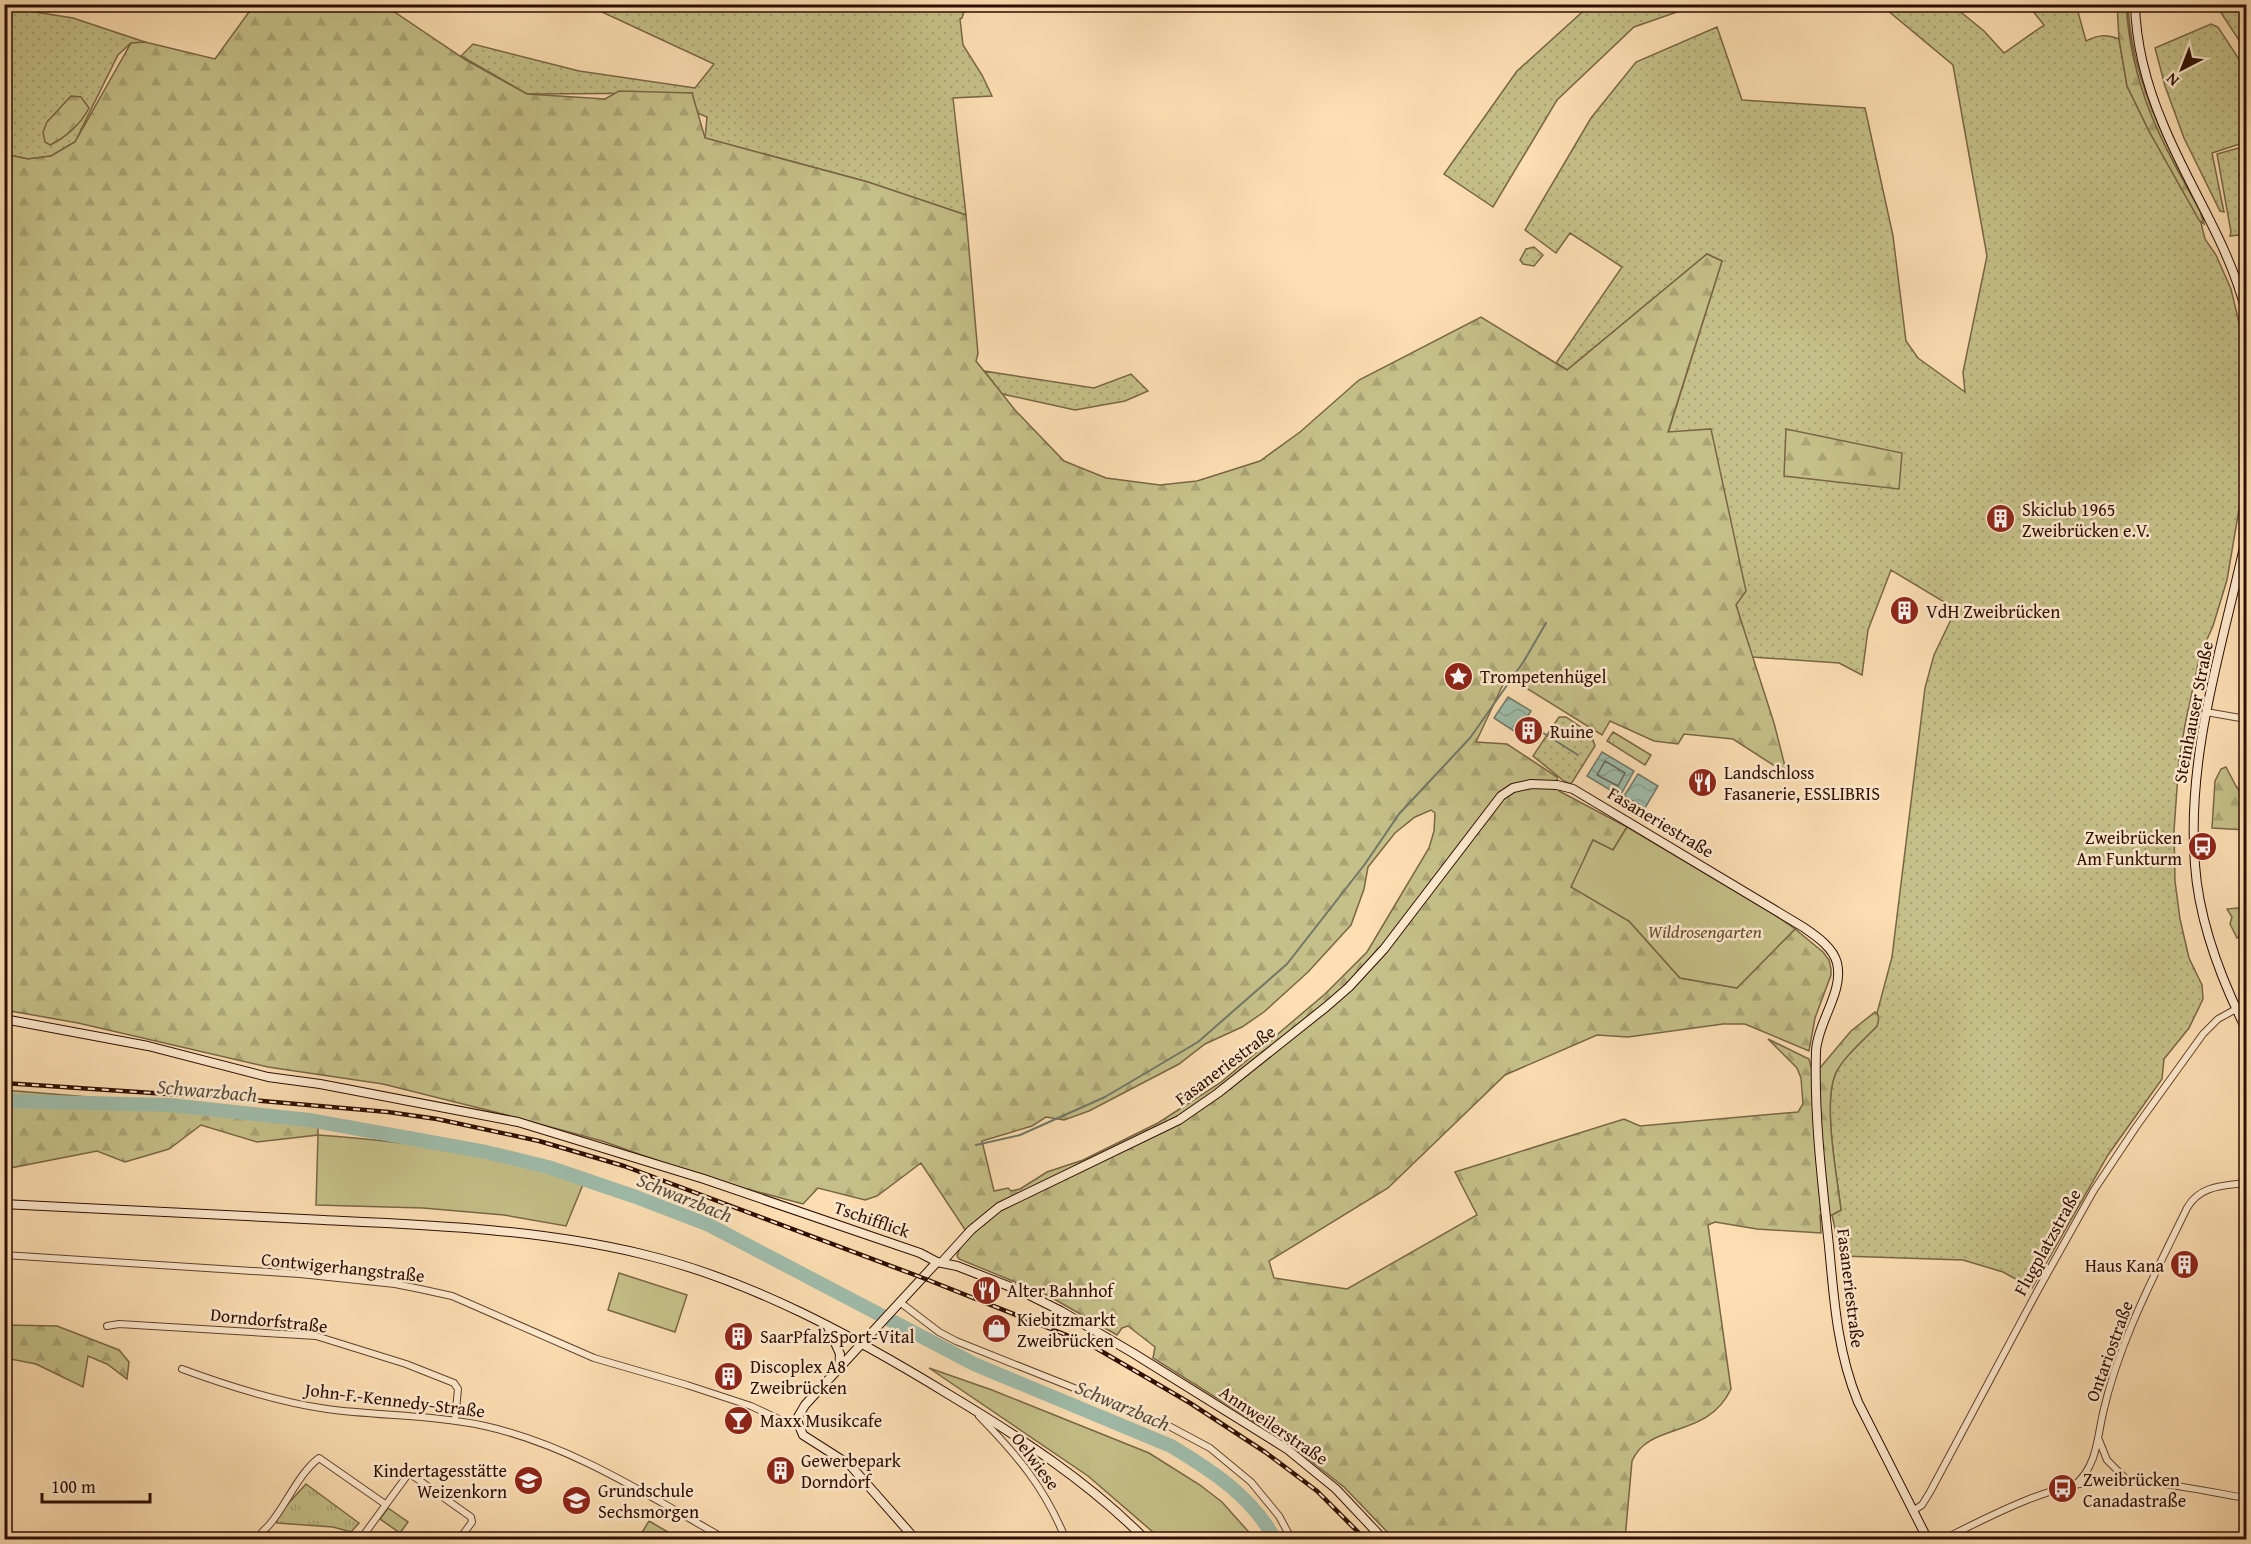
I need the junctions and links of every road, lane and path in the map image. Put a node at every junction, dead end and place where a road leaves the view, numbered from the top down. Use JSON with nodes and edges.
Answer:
{"nodes":[{"id":1,"x":2134,"y":4,"type":"edge"},
{"id":2,"x":2247,"y":312,"type":"edge"},
{"id":3,"x":2247,"y":538,"type":"edge"},
{"id":4,"x":2206,"y":712,"type":"junction"},
{"id":5,"x":2247,"y":718,"type":"edge"},
{"id":6,"x":2236,"y":1009,"type":"junction"},
{"id":7,"x":4,"y":1019,"type":"edge"},
{"id":8,"x":2247,"y":1029,"type":"edge"},
{"id":9,"x":2247,"y":1183,"type":"edge"},
{"id":10,"x":4,"y":1204,"type":"edge"},
{"id":11,"x":4,"y":1255,"type":"edge"},
{"id":12,"x":939,"y":1262,"type":"junction"},
{"id":13,"x":898,"y":1306,"type":"junction"},
{"id":14,"x":107,"y":1326,"type":"dead end"},
{"id":15,"x":828,"y":1327,"type":"junction"},
{"id":16,"x":862,"y":1344,"type":"junction"},
{"id":17,"x":1133,"y":1353,"type":"joint"},
{"id":18,"x":839,"y":1368,"type":"junction"},
{"id":19,"x":182,"y":1369,"type":"dead end"},
{"id":20,"x":971,"y":1407,"type":"junction"},
{"id":21,"x":454,"y":1420,"type":"junction"},
{"id":22,"x":798,"y":1423,"type":"junction"},
{"id":23,"x":2098,"y":1437,"type":"junction"},
{"id":24,"x":2128,"y":1480,"type":"junction"},
{"id":25,"x":2076,"y":1484,"type":"junction"},
{"id":26,"x":2247,"y":1498,"type":"edge"},
{"id":27,"x":385,"y":1504,"type":"junction"},
{"id":28,"x":1914,"y":1510,"type":"junction"},
{"id":29,"x":464,"y":1533,"type":"dead end"},
{"id":30,"x":258,"y":1539,"type":"edge"},
{"id":31,"x":360,"y":1539,"type":"edge"},
{"id":32,"x":727,"y":1539,"type":"edge"},
{"id":33,"x":916,"y":1539,"type":"edge"},
{"id":34,"x":1066,"y":1539,"type":"edge"},
{"id":35,"x":1146,"y":1539,"type":"edge"},
{"id":36,"x":1292,"y":1539,"type":"edge"},
{"id":37,"x":1384,"y":1539,"type":"edge"},
{"id":38,"x":1928,"y":1539,"type":"edge"},
{"id":39,"x":1942,"y":1539,"type":"edge"}],
"edges":[{"from":1,"to":2,"type":"street"},
{"from":3,"to":4,"type":"street","name":"Steinhauser Straße"},
{"from":4,"to":5,"type":"street"},
{"from":4,"to":6,"type":"street","name":"Steinhauser Straße"},
{"from":6,"to":8,"type":"street","name":"Steinhauser Straße"},
{"from":6,"to":28,"type":"street","name":"Flugplatzstraße"},
{"from":7,"to":12,"type":"street","name":"Tschifflick"},
{"from":9,"to":23,"type":"street","name":"Ontariostraße"},
{"from":10,"to":15,"type":"street"},
{"from":11,"to":22,"type":"street","name":"Contwigerhangstraße"},
{"from":12,"to":13,"type":"street"},
{"from":12,"to":17,"type":"street","name":"Tschifflick"},
{"from":12,"to":28,"type":"street","name":"Fasaneriestraße"},
{"from":13,"to":16,"type":"street"},
{"from":13,"to":36,"type":"street"},
{"from":14,"to":21,"type":"street","name":"Dorndorfstraße"},
{"from":15,"to":16,"type":"street"},
{"from":15,"to":18,"type":"street"},
{"from":16,"to":18,"type":"street"},
{"from":16,"to":20,"type":"street"},
{"from":17,"to":37,"type":"street","name":"Annweilerstraße"},
{"from":18,"to":22,"type":"street"},
{"from":19,"to":21,"type":"street","name":"John-F.-Kennedy-Straße"},
{"from":20,"to":34,"type":"street","name":"Oelwiese"},
{"from":20,"to":35,"type":"street"},
{"from":21,"to":32,"type":"street","name":"John-F.-Kennedy-Straße"},
{"from":22,"to":33,"type":"street"},
{"from":23,"to":24,"type":"street"},
{"from":23,"to":25,"type":"street","name":"Ontariostraße"},
{"from":24,"to":25,"type":"street"},
{"from":24,"to":26,"type":"street"},
{"from":25,"to":39,"type":"street"},
{"from":27,"to":29,"type":"street"},
{"from":27,"to":30,"type":"street"},
{"from":27,"to":31,"type":"street"},
{"from":28,"to":38,"type":"street","name":"Fasaneriestraße"}]}
